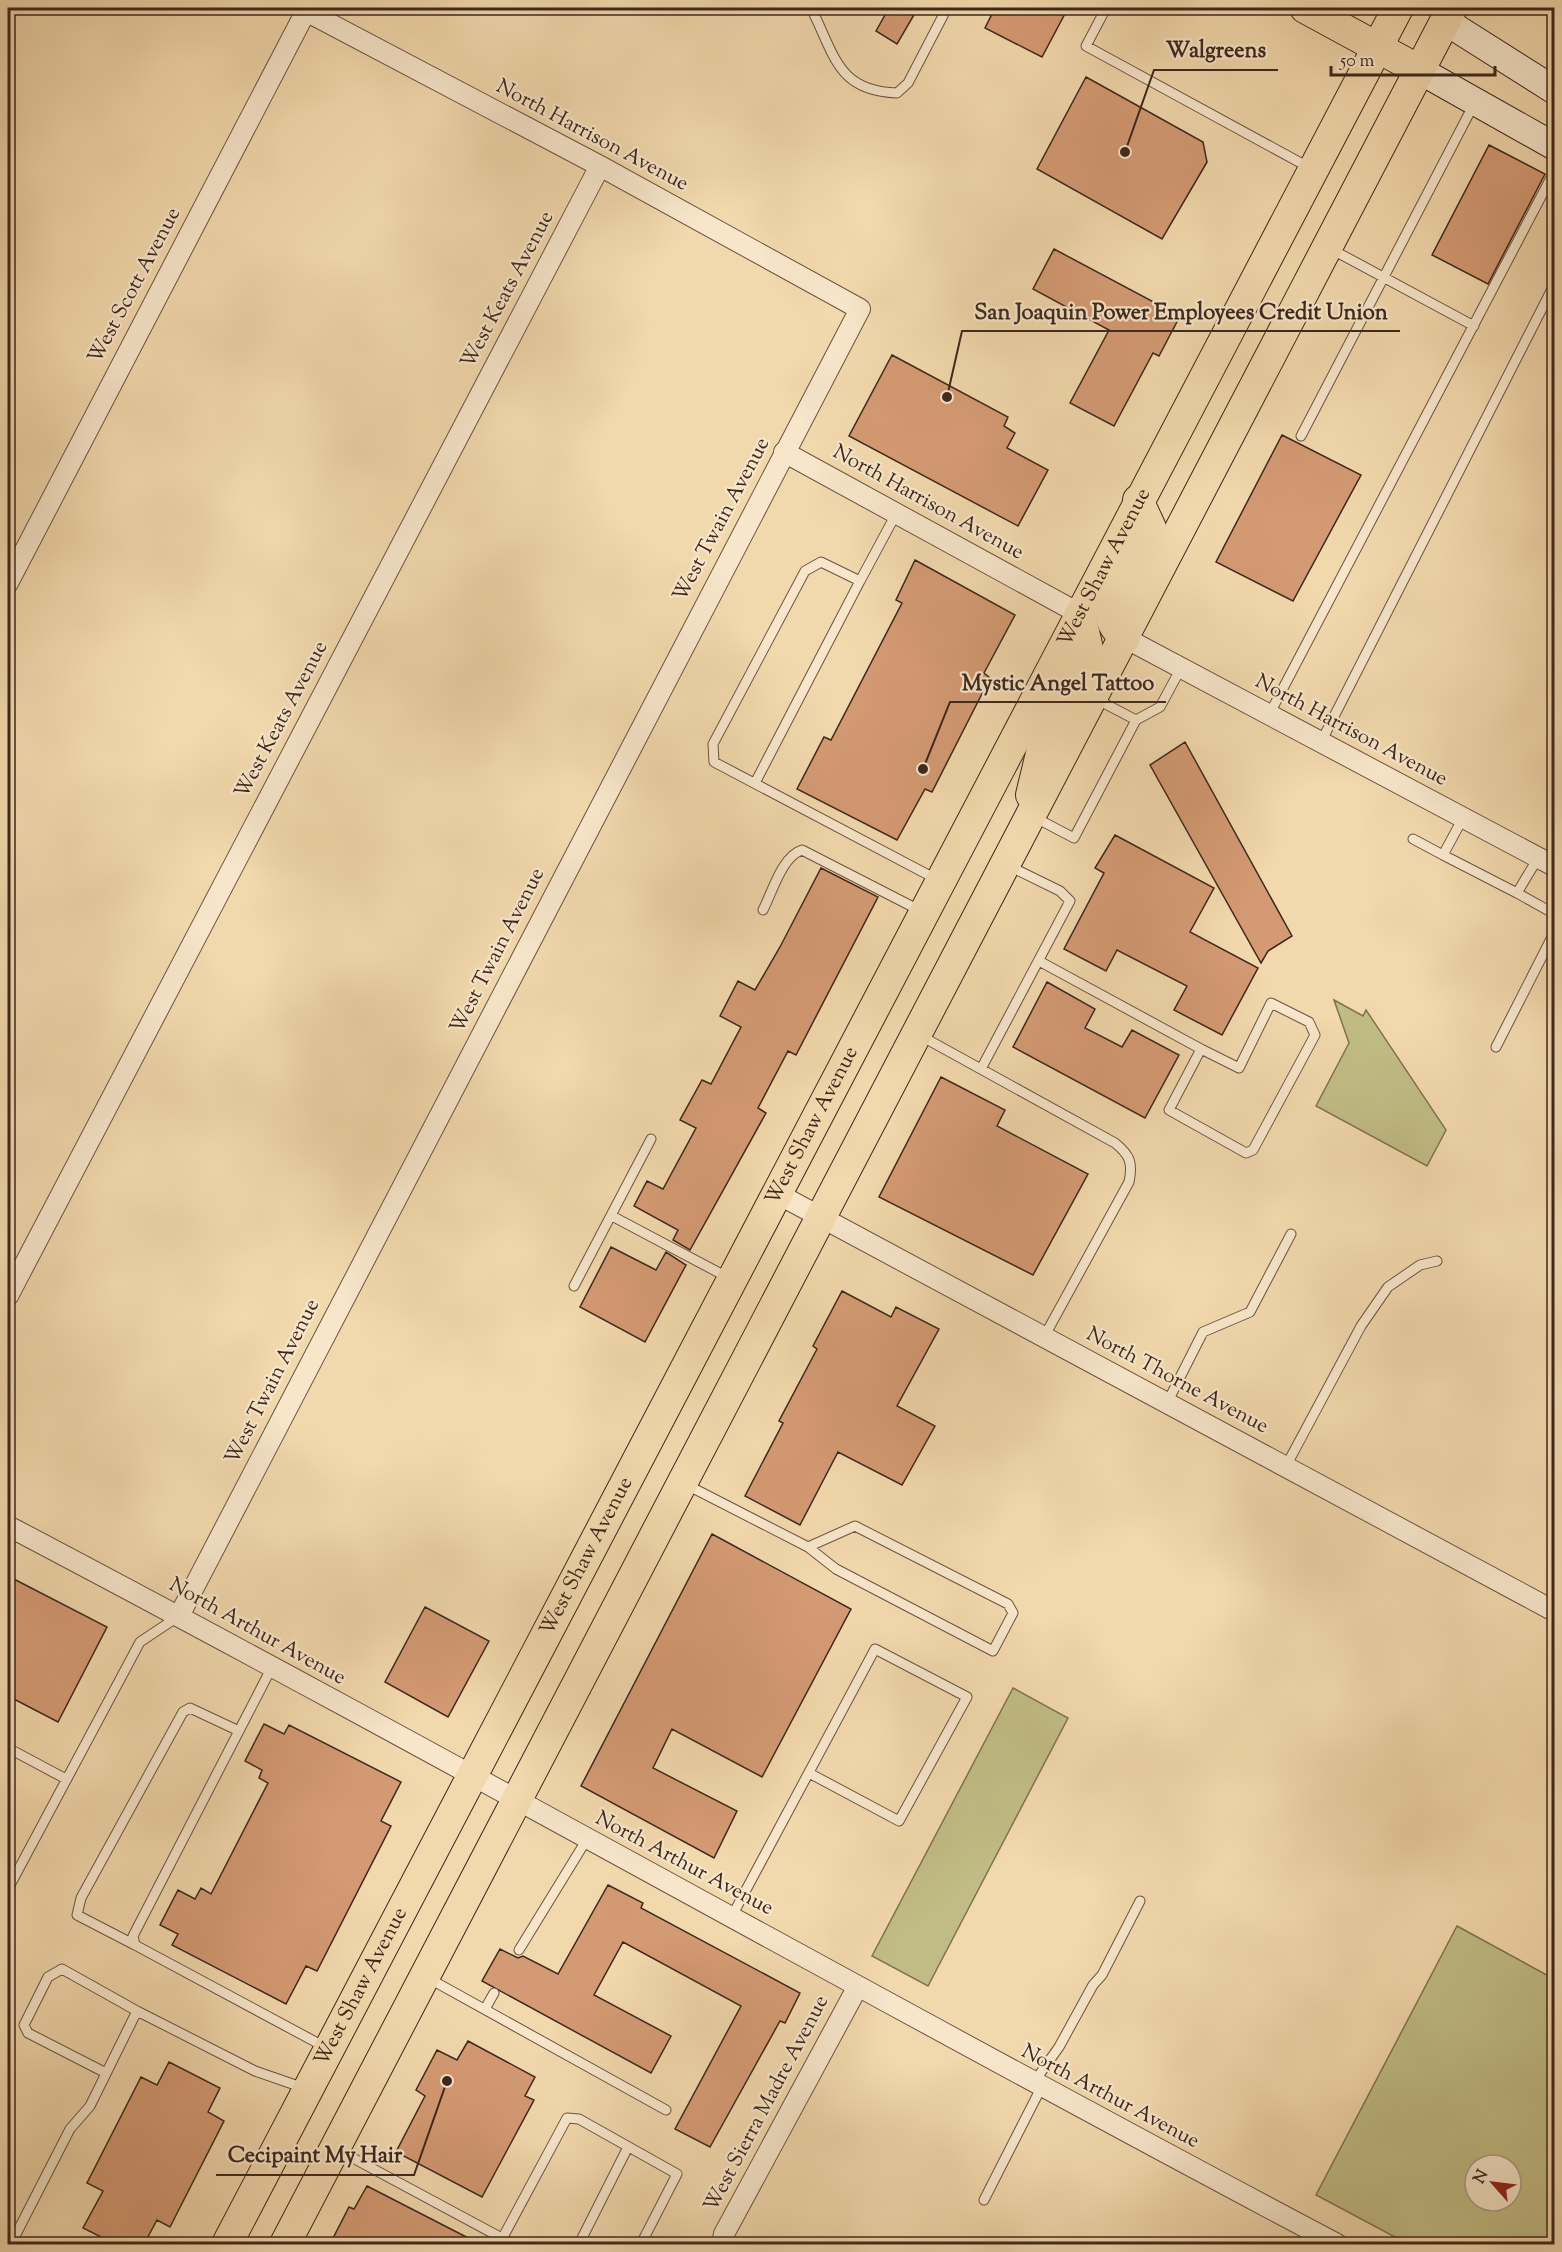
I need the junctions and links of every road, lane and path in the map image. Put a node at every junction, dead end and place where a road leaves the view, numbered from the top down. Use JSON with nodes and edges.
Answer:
{"nodes":[{"id":1,"x":811,"y":8,"type":"edge"},
{"id":2,"x":947,"y":8,"type":"edge"},
{"id":3,"x":1106,"y":8,"type":"edge"},
{"id":4,"x":1305,"y":8,"type":"edge"},
{"id":5,"x":1398,"y":8,"type":"edge"},
{"id":6,"x":1418,"y":8,"type":"edge"},
{"id":7,"x":303,"y":9,"type":"edge"},
{"id":8,"x":1449,"y":14,"type":"edge"},
{"id":9,"x":1377,"y":47,"type":"junction"},
{"id":10,"x":1419,"y":70,"type":"junction"},
{"id":11,"x":1554,"y":90,"type":"edge"},
{"id":12,"x":1475,"y":101,"type":"junction"},
{"id":13,"x":1554,"y":146,"type":"edge"},
{"id":14,"x":600,"y":166,"type":"junction"},
{"id":15,"x":1312,"y":169,"type":"junction"},
{"id":16,"x":1554,"y":172,"type":"edge"},
{"id":17,"x":1328,"y":247,"type":"junction"},
{"id":18,"x":1383,"y":278,"type":"junction"},
{"id":19,"x":1554,"y":285,"type":"edge"},
{"id":20,"x":860,"y":309,"type":"joint"},
{"id":21,"x":1474,"y":326,"type":"junction"},
{"id":22,"x":1301,"y":436,"type":"dead end"},
{"id":23,"x":784,"y":452,"type":"junction"},
{"id":24,"x":1138,"y":500,"type":"junction"},
{"id":25,"x":896,"y":514,"type":"junction"},
{"id":26,"x":860,"y":581,"type":"junction"},
{"id":27,"x":8,"y":583,"type":"edge"},
{"id":28,"x":1080,"y":614,"type":"junction"},
{"id":29,"x":1125,"y":638,"type":"junction"},
{"id":30,"x":1181,"y":668,"type":"junction"},
{"id":31,"x":1094,"y":698,"type":"junction"},
{"id":32,"x":1269,"y":715,"type":"junction"},
{"id":33,"x":1136,"y":720,"type":"junction"},
{"id":34,"x":1321,"y":742,"type":"junction"},
{"id":35,"x":754,"y":783,"type":"junction"},
{"id":36,"x":1463,"y":818,"type":"junction"},
{"id":37,"x":1028,"y":823,"type":"junction"},
{"id":38,"x":1413,"y":839,"type":"dead end"},
{"id":39,"x":1443,"y":855,"type":"junction"},
{"id":40,"x":1546,"y":862,"type":"edge"},
{"id":41,"x":1006,"y":865,"type":"junction"},
{"id":42,"x":940,"y":881,"type":"junction"},
{"id":43,"x":1517,"y":893,"type":"junction"},
{"id":44,"x":763,"y":910,"type":"dead end"},
{"id":45,"x":923,"y":912,"type":"junction"},
{"id":46,"x":1551,"y":912,"type":"dead end"},
{"id":47,"x":1554,"y":933,"type":"edge"},
{"id":48,"x":1039,"y":961,"type":"junction"},
{"id":49,"x":918,"y":1034,"type":"junction"},
{"id":50,"x":1496,"y":1047,"type":"dead end"},
{"id":51,"x":1201,"y":1049,"type":"junction"},
{"id":52,"x":981,"y":1069,"type":"junction"},
{"id":53,"x":651,"y":1139,"type":"dead end"},
{"id":54,"x":776,"y":1193,"type":"junction"},
{"id":55,"x":612,"y":1216,"type":"junction"},
{"id":56,"x":822,"y":1217,"type":"junction"},
{"id":57,"x":1291,"y":1234,"type":"dead end"},
{"id":58,"x":1437,"y":1261,"type":"dead end"},
{"id":59,"x":732,"y":1280,"type":"junction"},
{"id":60,"x":573,"y":1286,"type":"dead end"},
{"id":61,"x":8,"y":1296,"type":"edge"},
{"id":62,"x":1044,"y":1337,"type":"junction"},
{"id":63,"x":1167,"y":1403,"type":"junction"},
{"id":64,"x":1286,"y":1466,"type":"junction"},
{"id":65,"x":683,"y":1483,"type":"junction"},
{"id":66,"x":8,"y":1526,"type":"edge"},
{"id":67,"x":808,"y":1547,"type":"junction"},
{"id":68,"x":1554,"y":1611,"type":"edge"},
{"id":69,"x":179,"y":1616,"type":"junction"},
{"id":70,"x":272,"y":1667,"type":"junction"},
{"id":71,"x":239,"y":1731,"type":"junction"},
{"id":72,"x":8,"y":1748,"type":"edge"},
{"id":73,"x":809,"y":1773,"type":"junction"},
{"id":74,"x":473,"y":1778,"type":"junction"},
{"id":75,"x":66,"y":1779,"type":"junction"},
{"id":76,"x":517,"y":1802,"type":"junction"},
{"id":77,"x":587,"y":1839,"type":"junction"},
{"id":78,"x":8,"y":1889,"type":"edge"},
{"id":79,"x":1140,"y":1901,"type":"dead end"},
{"id":80,"x":732,"y":1916,"type":"junction"},
{"id":81,"x":135,"y":1945,"type":"junction"},
{"id":82,"x":519,"y":1950,"type":"dead end"},
{"id":83,"x":426,"y":1976,"type":"junction"},
{"id":84,"x":857,"y":1988,"type":"junction"},
{"id":85,"x":494,"y":1993,"type":"dead end"},
{"id":86,"x":485,"y":2009,"type":"junction"},
{"id":87,"x":137,"y":2011,"type":"junction"},
{"id":88,"x":330,"y":2050,"type":"junction"},
{"id":89,"x":106,"y":2073,"type":"junction"},
{"id":90,"x":1037,"y":2086,"type":"junction"},
{"id":91,"x":309,"y":2090,"type":"junction"},
{"id":92,"x":666,"y":2110,"type":"dead end"},
{"id":93,"x":628,"y":2147,"type":"junction"},
{"id":94,"x":336,"y":2149,"type":"junction"},
{"id":95,"x":984,"y":2200,"type":"dead end"},
{"id":96,"x":502,"y":2239,"type":"junction"},
{"id":97,"x":11,"y":2244,"type":"edge"},
{"id":98,"x":226,"y":2244,"type":"edge"},
{"id":99,"x":285,"y":2244,"type":"edge"},
{"id":100,"x":513,"y":2244,"type":"edge"},
{"id":101,"x":579,"y":2244,"type":"edge"},
{"id":102,"x":641,"y":2244,"type":"edge"},
{"id":103,"x":722,"y":2244,"type":"edge"},
{"id":104,"x":1337,"y":2244,"type":"edge"}],
"edges":[{"from":1,"to":2,"type":"lane"},
{"from":3,"to":15,"type":"lane"},
{"from":4,"to":9,"type":"main road"},
{"from":5,"to":9,"type":"main road","name":"West Shaw Avenue"},
{"from":6,"to":8,"type":"main road"},
{"from":7,"to":14,"type":"street","name":"North Harrison Avenue"},
{"from":7,"to":27,"type":"street","name":"West Scott Avenue"},
{"from":8,"to":10,"type":"main road"},
{"from":8,"to":11,"type":"main road"},
{"from":9,"to":10,"type":"main road"},
{"from":9,"to":15,"type":"main road","name":"West Shaw Avenue"},
{"from":10,"to":12,"type":"main road"},
{"from":10,"to":17,"type":"main road"},
{"from":12,"to":13,"type":"main road"},
{"from":12,"to":18,"type":"lane"},
{"from":14,"to":20,"type":"street","name":"North Harrison Avenue"},
{"from":14,"to":61,"type":"street","name":"West Keats Avenue"},
{"from":15,"to":24,"type":"main road","name":"West Shaw Avenue"},
{"from":16,"to":21,"type":"lane"},
{"from":17,"to":18,"type":"lane"},
{"from":17,"to":29,"type":"main road"},
{"from":18,"to":21,"type":"lane"},
{"from":18,"to":22,"type":"lane"},
{"from":19,"to":34,"type":"lane"},
{"from":20,"to":23,"type":"street","name":"West Twain Avenue"},
{"from":21,"to":32,"type":"lane"},
{"from":23,"to":25,"type":"street","name":"North Harrison Avenue"},
{"from":23,"to":69,"type":"street","name":"West Twain Avenue"},
{"from":24,"to":28,"type":"main road","name":"West Shaw Avenue"},
{"from":24,"to":29,"type":"main road"},
{"from":25,"to":26,"type":"lane"},
{"from":25,"to":28,"type":"street","name":"North Harrison Avenue"},
{"from":26,"to":35,"type":"lane"},
{"from":26,"to":35,"type":"lane"},
{"from":28,"to":37,"type":"main road"},
{"from":28,"to":42,"type":"main road","name":"West Shaw Avenue"},
{"from":29,"to":30,"type":"street","name":"North Harrison Avenue"},
{"from":29,"to":31,"type":"main road"},
{"from":30,"to":32,"type":"street","name":"North Harrison Avenue"},
{"from":30,"to":33,"type":"lane"},
{"from":31,"to":33,"type":"lane"},
{"from":31,"to":37,"type":"main road"},
{"from":32,"to":34,"type":"street","name":"North Harrison Avenue"},
{"from":33,"to":37,"type":"lane"},
{"from":34,"to":36,"type":"street","name":"North Harrison Avenue"},
{"from":35,"to":42,"type":"lane"},
{"from":36,"to":39,"type":"lane"},
{"from":36,"to":40,"type":"street","name":"North Harrison Avenue"},
{"from":37,"to":41,"type":"main road"},
{"from":38,"to":39,"type":"lane"},
{"from":39,"to":43,"type":"lane"},
{"from":40,"to":43,"type":"lane"},
{"from":41,"to":48,"type":"lane"},
{"from":41,"to":49,"type":"main road"},
{"from":42,"to":45,"type":"main road","name":"West Shaw Avenue"},
{"from":43,"to":46,"type":"lane"},
{"from":44,"to":45,"type":"lane"},
{"from":45,"to":54,"type":"main road","name":"West Shaw Avenue"},
{"from":47,"to":50,"type":"lane"},
{"from":48,"to":51,"type":"lane"},
{"from":48,"to":52,"type":"lane"},
{"from":49,"to":52,"type":"lane"},
{"from":49,"to":56,"type":"main road"},
{"from":51,"to":51,"type":"lane"},
{"from":52,"to":62,"type":"lane"},
{"from":53,"to":55,"type":"lane"},
{"from":54,"to":56,"type":"street","name":"North Thorne Avenue"},
{"from":54,"to":59,"type":"main road","name":"West Shaw Avenue"},
{"from":55,"to":59,"type":"lane"},
{"from":55,"to":60,"type":"lane"},
{"from":56,"to":62,"type":"street","name":"North Thorne Avenue"},
{"from":56,"to":65,"type":"main road"},
{"from":57,"to":63,"type":"lane"},
{"from":58,"to":64,"type":"lane"},
{"from":59,"to":74,"type":"main road","name":"West Shaw Avenue"},
{"from":62,"to":63,"type":"street","name":"North Thorne Avenue"},
{"from":63,"to":64,"type":"street","name":"North Thorne Avenue"},
{"from":64,"to":68,"type":"street","name":"North Thorne Avenue"},
{"from":65,"to":67,"type":"lane"},
{"from":65,"to":76,"type":"main road"},
{"from":66,"to":69,"type":"street","name":"North Arthur Avenue"},
{"from":67,"to":67,"type":"lane"},
{"from":69,"to":70,"type":"street","name":"North Arthur Avenue"},
{"from":69,"to":75,"type":"lane"},
{"from":70,"to":71,"type":"lane"},
{"from":70,"to":74,"type":"street","name":"North Arthur Avenue"},
{"from":71,"to":81,"type":"lane"},
{"from":71,"to":81,"type":"lane"},
{"from":72,"to":75,"type":"lane"},
{"from":73,"to":73,"type":"lane"},
{"from":73,"to":80,"type":"lane"},
{"from":74,"to":76,"type":"street","name":"North Arthur Avenue"},
{"from":74,"to":88,"type":"main road","name":"West Shaw Avenue"},
{"from":75,"to":78,"type":"lane"},
{"from":76,"to":77,"type":"street","name":"North Arthur Avenue"},
{"from":76,"to":83,"type":"main road"},
{"from":77,"to":80,"type":"street","name":"North Arthur Avenue"},
{"from":77,"to":82,"type":"lane"},
{"from":79,"to":90,"type":"lane"},
{"from":80,"to":84,"type":"street","name":"North Arthur Avenue"},
{"from":81,"to":88,"type":"lane"},
{"from":83,"to":86,"type":"lane"},
{"from":83,"to":94,"type":"main road"},
{"from":84,"to":90,"type":"street","name":"North Arthur Avenue"},
{"from":84,"to":103,"type":"street","name":"West Sierra Madre Avenue"},
{"from":85,"to":86,"type":"lane"},
{"from":86,"to":92,"type":"lane"},
{"from":87,"to":89,"type":"lane"},
{"from":87,"to":89,"type":"lane"},
{"from":87,"to":91,"type":"lane"},
{"from":88,"to":91,"type":"main road","name":"West Shaw Avenue"},
{"from":89,"to":97,"type":"lane"},
{"from":90,"to":95,"type":"lane"},
{"from":90,"to":104,"type":"street","name":"North Arthur Avenue"},
{"from":91,"to":98,"type":"main road","name":"West Shaw Avenue"},
{"from":93,"to":96,"type":"lane"},
{"from":93,"to":101,"type":"lane"},
{"from":93,"to":102,"type":"lane"},
{"from":94,"to":96,"type":"lane"},
{"from":94,"to":99,"type":"main road"},
{"from":96,"to":100,"type":"lane"}]}
